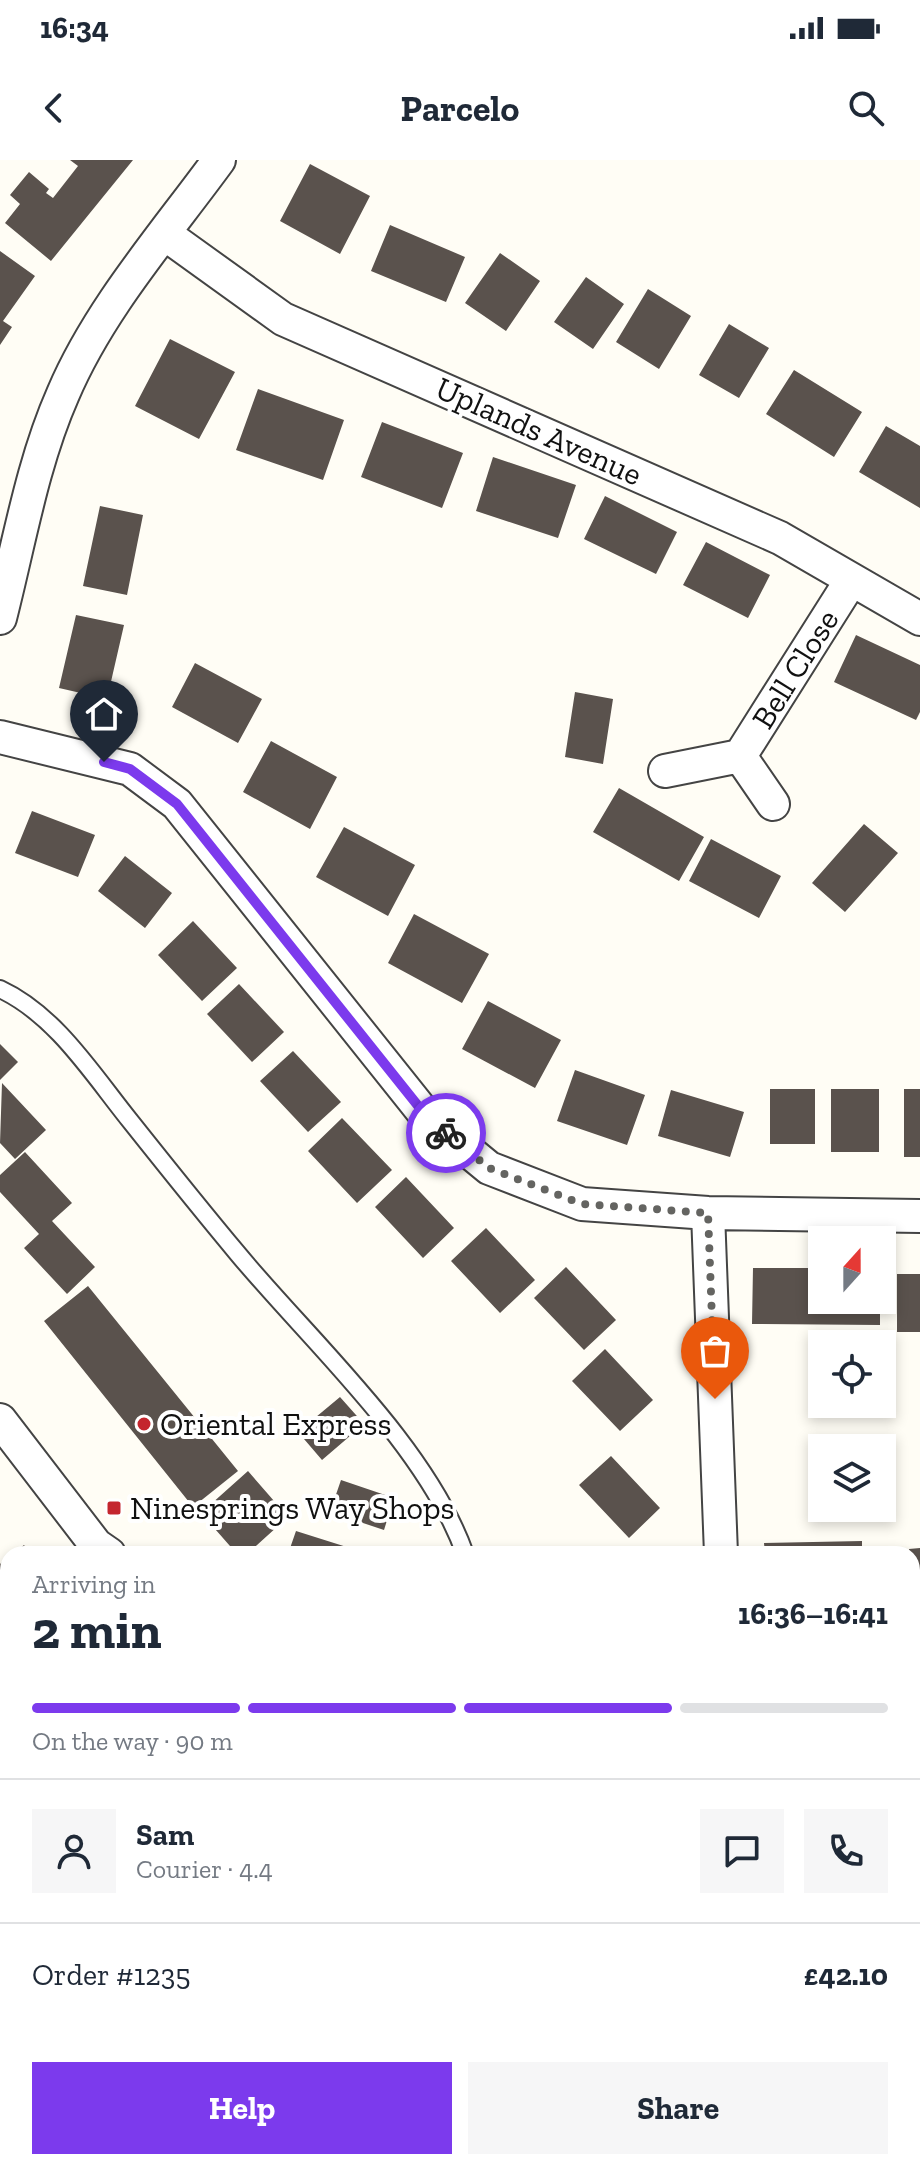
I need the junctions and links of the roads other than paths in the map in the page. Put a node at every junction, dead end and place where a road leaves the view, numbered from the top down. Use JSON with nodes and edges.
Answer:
{"nodes":[{"id":1,"x":219,"y":160,"type":"edge"},
{"id":2,"x":165,"y":234,"type":"junction"},
{"id":3,"x":850,"y":582,"type":"junction"},
{"id":4,"x":0,"y":618,"type":"edge"},
{"id":5,"x":920,"y":619,"type":"edge"},
{"id":6,"x":0,"y":737,"type":"edge"},
{"id":7,"x":740,"y":756,"type":"junction"},
{"id":8,"x":665,"y":771,"type":"dead end"},
{"id":9,"x":773,"y":804,"type":"dead end"},
{"id":10,"x":0,"y":989,"type":"edge"},
{"id":11,"x":708,"y":1213,"type":"junction"},
{"id":12,"x":920,"y":1216,"type":"edge"},
{"id":13,"x":0,"y":1420,"type":"edge"},
{"id":14,"x":97,"y":1546,"type":"edge"},
{"id":15,"x":462,"y":1546,"type":"edge"},
{"id":16,"x":721,"y":1546,"type":"edge"}],
"edges":[{"from":1,"to":2,"type":"street"},
{"from":2,"to":3,"type":"street","name":"Uplands Avenue"},
{"from":2,"to":4,"type":"street"},
{"from":3,"to":5,"type":"street","name":"Uplands Avenue"},
{"from":3,"to":7,"type":"street","name":"Bell Close"},
{"from":6,"to":11,"type":"street"},
{"from":7,"to":8,"type":"street","name":"Bell Close"},
{"from":7,"to":9,"type":"street","name":"Bell Close"},
{"from":10,"to":15,"type":"lane"},
{"from":11,"to":12,"type":"street"},
{"from":11,"to":16,"type":"street"},
{"from":13,"to":14,"type":"street"}]}
